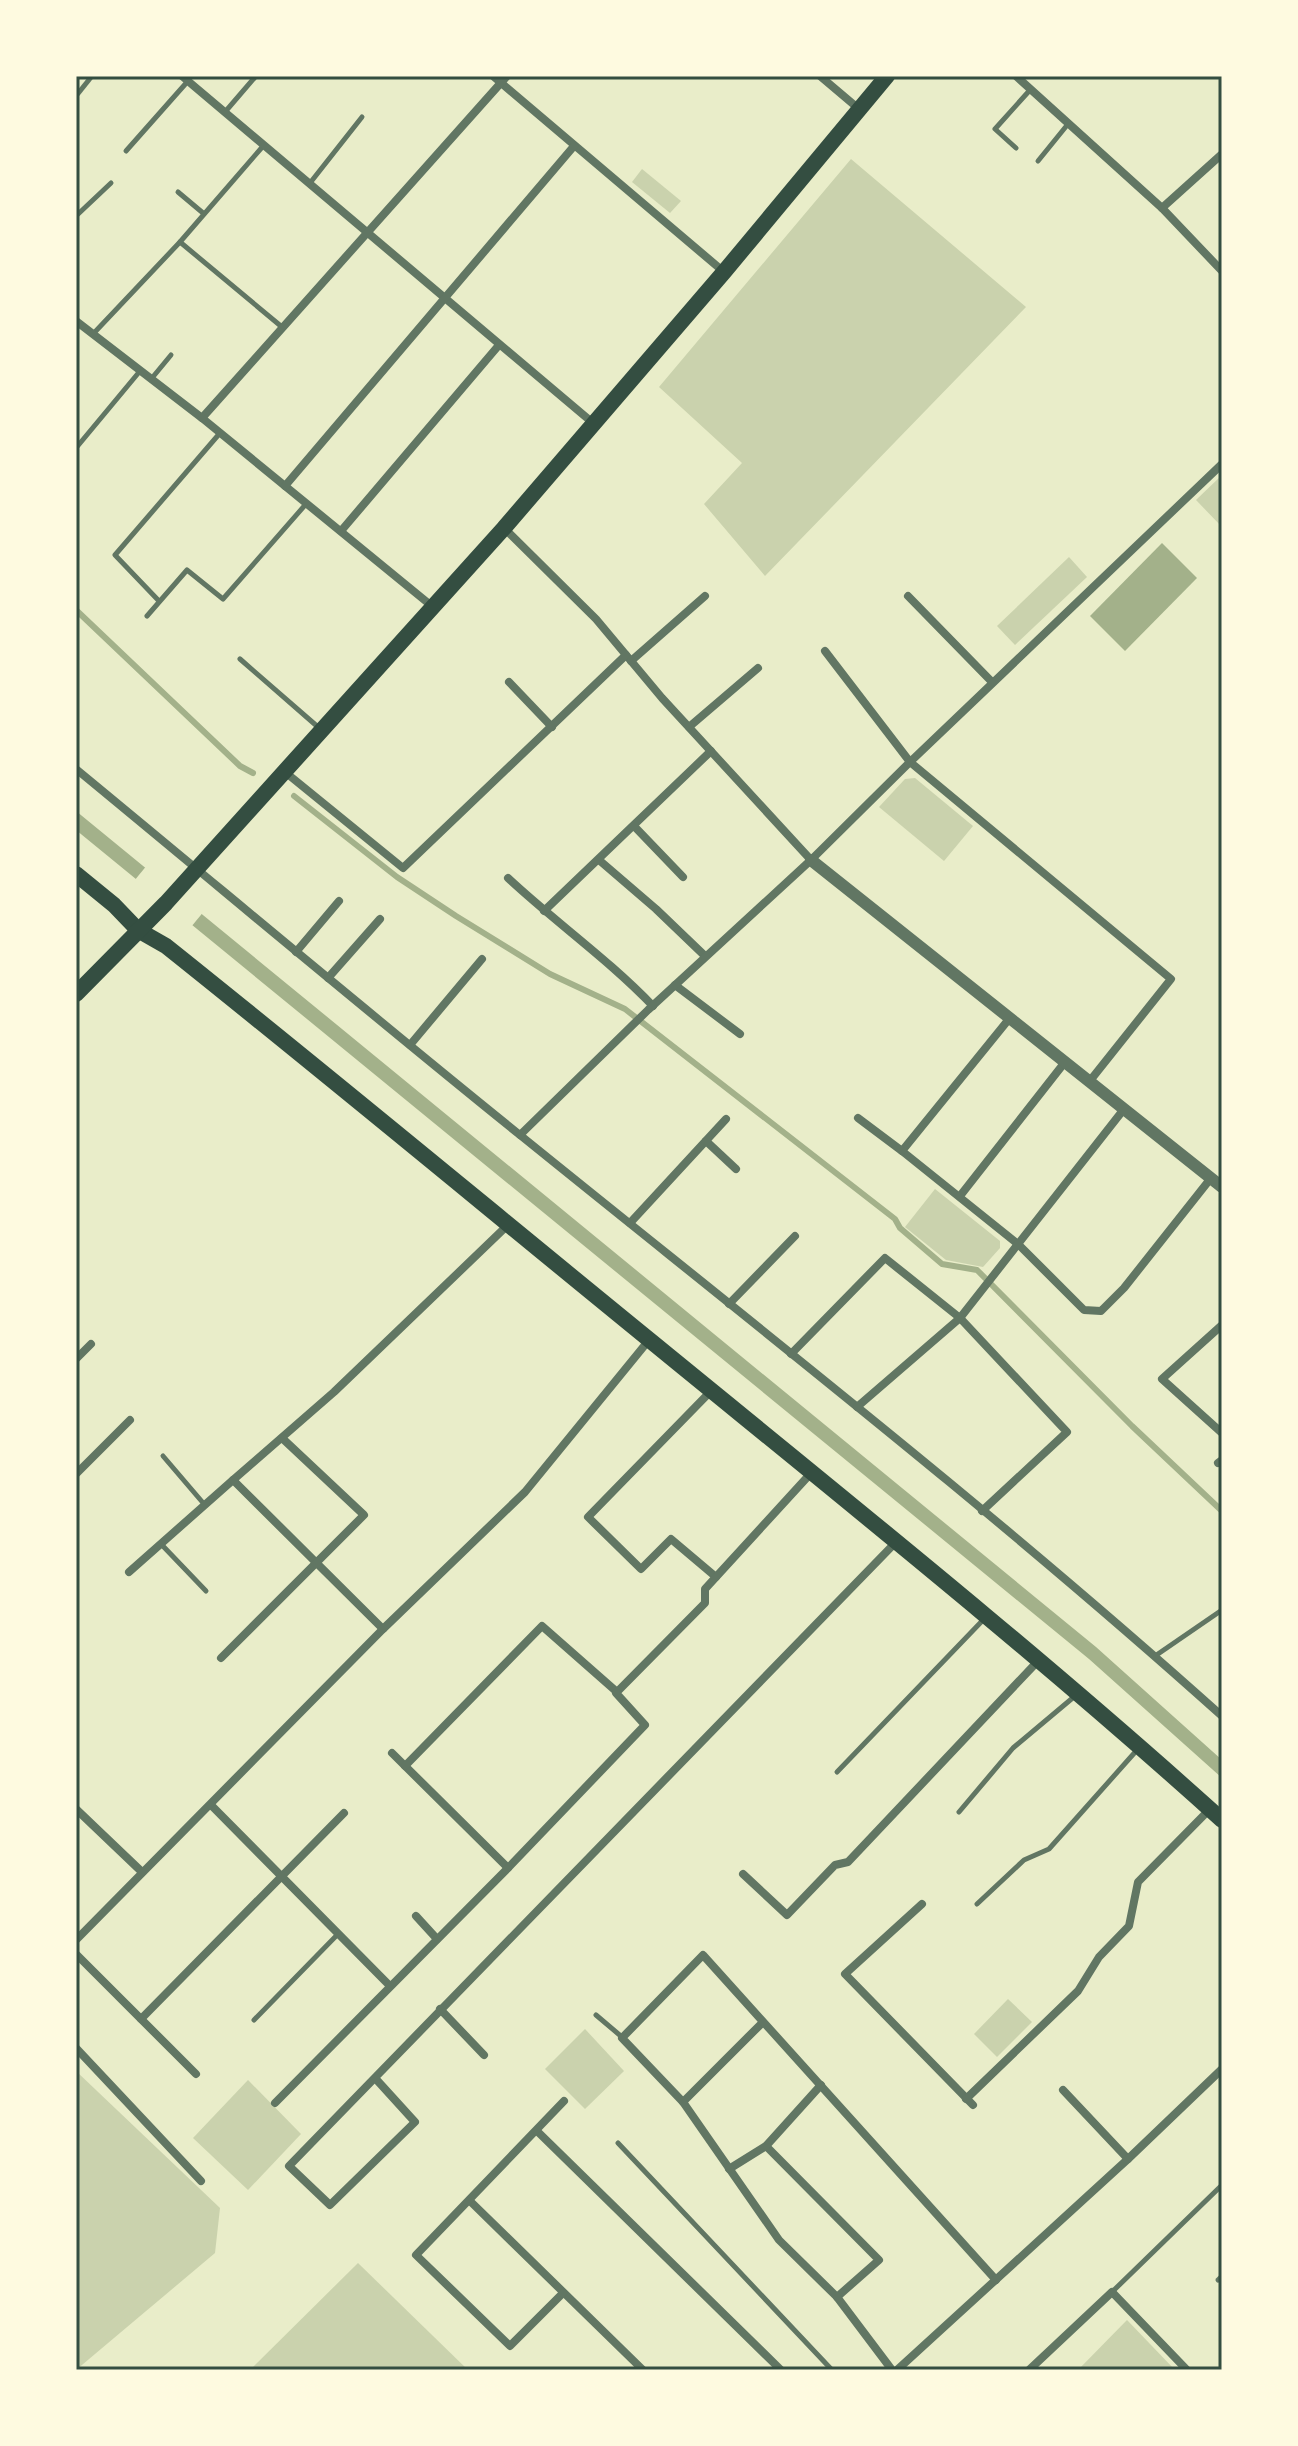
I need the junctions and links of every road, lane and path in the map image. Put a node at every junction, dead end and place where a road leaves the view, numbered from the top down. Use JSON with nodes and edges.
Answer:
{"nodes":[{"id":1,"x":92,"y":76,"type":"edge"},
{"id":2,"x":256,"y":76,"type":"edge"},
{"id":3,"x":493,"y":76,"type":"edge"},
{"id":4,"x":820,"y":76,"type":"edge"},
{"id":5,"x":887,"y":76,"type":"edge"},
{"id":6,"x":1016,"y":76,"type":"edge"},
{"id":7,"x":185,"y":78,"type":"edge"},
{"id":8,"x":504,"y":79,"type":"edge"},
{"id":9,"x":1030,"y":90,"type":"junction"},
{"id":10,"x":76,"y":96,"type":"edge"},
{"id":11,"x":859,"y":109,"type":"junction"},
{"id":12,"x":225,"y":112,"type":"junction"},
{"id":13,"x":362,"y":117,"type":"dead end"},
{"id":14,"x":1068,"y":124,"type":"junction"},
{"id":15,"x":264,"y":145,"type":"junction"},
{"id":16,"x":574,"y":146,"type":"junction"},
{"id":17,"x":1016,"y":148,"type":"dead end"},
{"id":18,"x":126,"y":151,"type":"dead end"},
{"id":19,"x":1222,"y":154,"type":"edge"},
{"id":20,"x":1038,"y":161,"type":"dead end"},
{"id":21,"x":111,"y":183,"type":"dead end"},
{"id":22,"x":310,"y":183,"type":"junction"},
{"id":23,"x":178,"y":192,"type":"dead end"},
{"id":24,"x":1162,"y":208,"type":"junction"},
{"id":25,"x":203,"y":213,"type":"junction"},
{"id":26,"x":76,"y":216,"type":"edge"},
{"id":27,"x":366,"y":233,"type":"junction"},
{"id":28,"x":180,"y":242,"type":"junction"},
{"id":29,"x":1222,"y":271,"type":"edge"},
{"id":30,"x":724,"y":272,"type":"junction"},
{"id":31,"x":445,"y":299,"type":"junction"},
{"id":32,"x":76,"y":321,"type":"edge"},
{"id":33,"x":282,"y":327,"type":"junction"},
{"id":34,"x":93,"y":334,"type":"junction"},
{"id":35,"x":499,"y":345,"type":"junction"},
{"id":36,"x":171,"y":355,"type":"dead end"},
{"id":37,"x":140,"y":370,"type":"junction"},
{"id":38,"x":152,"y":378,"type":"junction"},
{"id":39,"x":202,"y":418,"type":"junction"},
{"id":40,"x":593,"y":423,"type":"junction"},
{"id":41,"x":220,"y":433,"type":"junction"},
{"id":42,"x":76,"y":448,"type":"edge"},
{"id":43,"x":1222,"y":464,"type":"edge"},
{"id":44,"x":285,"y":486,"type":"junction"},
{"id":45,"x":306,"y":504,"type":"junction"},
{"id":46,"x":504,"y":528,"type":"junction"},
{"id":47,"x":341,"y":531,"type":"junction"},
{"id":48,"x":705,"y":596,"type":"dead end"},
{"id":49,"x":908,"y":596,"type":"dead end"},
{"id":50,"x":159,"y":601,"type":"junction"},
{"id":51,"x":433,"y":607,"type":"junction"},
{"id":52,"x":147,"y":616,"type":"dead end"},
{"id":53,"x":825,"y":651,"type":"dead end"},
{"id":54,"x":629,"y":658,"type":"junction"},
{"id":55,"x":240,"y":659,"type":"dead end"},
{"id":56,"x":758,"y":668,"type":"dead end"},
{"id":57,"x":509,"y":682,"type":"dead end"},
{"id":58,"x":992,"y":682,"type":"junction"},
{"id":59,"x":552,"y":727,"type":"junction"},
{"id":60,"x":689,"y":727,"type":"junction"},
{"id":61,"x":321,"y":731,"type":"junction"},
{"id":62,"x":711,"y":751,"type":"junction"},
{"id":63,"x":910,"y":762,"type":"junction"},
{"id":64,"x":76,"y":769,"type":"edge"},
{"id":65,"x":285,"y":772,"type":"junction"},
{"id":66,"x":634,"y":826,"type":"junction"},
{"id":67,"x":599,"y":860,"type":"junction"},
{"id":68,"x":811,"y":860,"type":"junction"},
{"id":69,"x":197,"y":869,"type":"junction"},
{"id":70,"x":76,"y":874,"type":"edge"},
{"id":71,"x":683,"y":877,"type":"dead end"},
{"id":72,"x":508,"y":878,"type":"dead end"},
{"id":73,"x":339,"y":901,"type":"dead end"},
{"id":74,"x":544,"y":911,"type":"junction"},
{"id":75,"x":380,"y":919,"type":"dead end"},
{"id":76,"x":138,"y":930,"type":"junction"},
{"id":77,"x":296,"y":952,"type":"junction"},
{"id":78,"x":705,"y":956,"type":"junction"},
{"id":79,"x":482,"y":959,"type":"dead end"},
{"id":80,"x":328,"y":978,"type":"junction"},
{"id":81,"x":675,"y":985,"type":"junction"},
{"id":82,"x":76,"y":994,"type":"edge"},
{"id":83,"x":650,"y":1008,"type":"junction"},
{"id":84,"x":1009,"y":1019,"type":"junction"},
{"id":85,"x":740,"y":1034,"type":"dead end"},
{"id":86,"x":410,"y":1045,"type":"junction"},
{"id":87,"x":1065,"y":1062,"type":"junction"},
{"id":88,"x":1089,"y":1082,"type":"junction"},
{"id":89,"x":1124,"y":1109,"type":"junction"},
{"id":90,"x":858,"y":1118,"type":"dead end"},
{"id":91,"x":726,"y":1119,"type":"dead end"},
{"id":92,"x":520,"y":1135,"type":"junction"},
{"id":93,"x":706,"y":1141,"type":"junction"},
{"id":94,"x":902,"y":1151,"type":"junction"},
{"id":95,"x":736,"y":1169,"type":"dead end"},
{"id":96,"x":1211,"y":1178,"type":"junction"},
{"id":97,"x":1222,"y":1187,"type":"edge"},
{"id":98,"x":960,"y":1196,"type":"junction"},
{"id":99,"x":630,"y":1223,"type":"junction"},
{"id":100,"x":509,"y":1224,"type":"junction"},
{"id":101,"x":795,"y":1236,"type":"dead end"},
{"id":102,"x":1019,"y":1245,"type":"junction"},
{"id":103,"x":729,"y":1304,"type":"junction"},
{"id":104,"x":960,"y":1318,"type":"junction"},
{"id":105,"x":1222,"y":1325,"type":"edge"},
{"id":106,"x":649,"y":1340,"type":"junction"},
{"id":107,"x":91,"y":1344,"type":"dead end"},
{"id":108,"x":791,"y":1354,"type":"junction"},
{"id":109,"x":76,"y":1359,"type":"edge"},
{"id":110,"x":711,"y":1390,"type":"junction"},
{"id":111,"x":857,"y":1407,"type":"junction"},
{"id":112,"x":130,"y":1420,"type":"dead end"},
{"id":113,"x":1222,"y":1433,"type":"edge"},
{"id":114,"x":282,"y":1438,"type":"junction"},
{"id":115,"x":163,"y":1456,"type":"dead end"},
{"id":116,"x":813,"y":1471,"type":"junction"},
{"id":117,"x":76,"y":1474,"type":"edge"},
{"id":118,"x":233,"y":1480,"type":"junction"},
{"id":119,"x":204,"y":1504,"type":"junction"},
{"id":120,"x":982,"y":1511,"type":"junction"},
{"id":121,"x":897,"y":1541,"type":"junction"},
{"id":122,"x":160,"y":1544,"type":"junction"},
{"id":123,"x":317,"y":1563,"type":"junction"},
{"id":124,"x":129,"y":1572,"type":"dead end"},
{"id":125,"x":716,"y":1577,"type":"junction"},
{"id":126,"x":206,"y":1591,"type":"dead end"},
{"id":127,"x":1222,"y":1610,"type":"edge"},
{"id":128,"x":987,"y":1616,"type":"junction"},
{"id":129,"x":383,"y":1629,"type":"junction"},
{"id":130,"x":1155,"y":1656,"type":"junction"},
{"id":131,"x":221,"y":1658,"type":"dead end"},
{"id":132,"x":1039,"y":1660,"type":"junction"},
{"id":133,"x":617,"y":1692,"type":"junction"},
{"id":134,"x":1079,"y":1692,"type":"junction"},
{"id":135,"x":1222,"y":1716,"type":"edge"},
{"id":136,"x":1140,"y":1747,"type":"junction"},
{"id":137,"x":392,"y":1753,"type":"dead end"},
{"id":138,"x":405,"y":1766,"type":"junction"},
{"id":139,"x":837,"y":1772,"type":"dead end"},
{"id":140,"x":211,"y":1805,"type":"junction"},
{"id":141,"x":76,"y":1809,"type":"edge"},
{"id":142,"x":959,"y":1812,"type":"dead end"},
{"id":143,"x":344,"y":1813,"type":"dead end"},
{"id":144,"x":1216,"y":1814,"type":"edge"},
{"id":145,"x":508,"y":1868,"type":"junction"},
{"id":146,"x":142,"y":1872,"type":"junction"},
{"id":147,"x":743,"y":1874,"type":"dead end"},
{"id":148,"x":283,"y":1876,"type":"junction"},
{"id":149,"x":922,"y":1904,"type":"dead end"},
{"id":150,"x":977,"y":1904,"type":"dead end"},
{"id":151,"x":416,"y":1916,"type":"dead end"},
{"id":152,"x":339,"y":1934,"type":"junction"},
{"id":153,"x":437,"y":1939,"type":"junction"},
{"id":154,"x":76,"y":1940,"type":"edge"},
{"id":155,"x":76,"y":1954,"type":"edge"},
{"id":156,"x":389,"y":1985,"type":"junction"},
{"id":157,"x":440,"y":2009,"type":"junction"},
{"id":158,"x":596,"y":2015,"type":"dead end"},
{"id":159,"x":141,"y":2019,"type":"junction"},
{"id":160,"x":254,"y":2020,"type":"dead end"},
{"id":161,"x":762,"y":2023,"type":"junction"},
{"id":162,"x":622,"y":2038,"type":"junction"},
{"id":163,"x":76,"y":2048,"type":"edge"},
{"id":164,"x":484,"y":2055,"type":"dead end"},
{"id":165,"x":1222,"y":2069,"type":"edge"},
{"id":166,"x":196,"y":2074,"type":"dead end"},
{"id":167,"x":375,"y":2078,"type":"junction"},
{"id":168,"x":821,"y":2085,"type":"junction"},
{"id":169,"x":1063,"y":2090,"type":"dead end"},
{"id":170,"x":564,"y":2101,"type":"dead end"},
{"id":171,"x":683,"y":2102,"type":"junction"},
{"id":172,"x":275,"y":2103,"type":"dead end"},
{"id":173,"x":537,"y":2131,"type":"junction"},
{"id":174,"x":618,"y":2143,"type":"dead end"},
{"id":175,"x":766,"y":2146,"type":"junction"},
{"id":176,"x":1128,"y":2159,"type":"junction"},
{"id":177,"x":729,"y":2169,"type":"junction"},
{"id":178,"x":201,"y":2181,"type":"dead end"},
{"id":179,"x":1222,"y":2185,"type":"edge"},
{"id":180,"x":470,"y":2201,"type":"junction"},
{"id":181,"x":996,"y":2280,"type":"junction"},
{"id":182,"x":1112,"y":2292,"type":"junction"},
{"id":183,"x":563,"y":2293,"type":"junction"},
{"id":184,"x":837,"y":2297,"type":"junction"},
{"id":185,"x":643,"y":2370,"type":"edge"},
{"id":186,"x":781,"y":2370,"type":"edge"},
{"id":187,"x":832,"y":2370,"type":"edge"},
{"id":188,"x":894,"y":2370,"type":"edge"},
{"id":189,"x":1029,"y":2370,"type":"edge"},
{"id":190,"x":1187,"y":2370,"type":"edge"}],
"edges":[{"from":1,"to":10,"type":"lane"},
{"from":2,"to":12,"type":"lane"},
{"from":3,"to":8,"type":"street"},
{"from":4,"to":11,"type":"street"},
{"from":5,"to":11,"type":"main road"},
{"from":6,"to":9,"type":"street"},
{"from":7,"to":12,"type":"street"},
{"from":7,"to":18,"type":"lane"},
{"from":8,"to":16,"type":"street"},
{"from":8,"to":27,"type":"street"},
{"from":9,"to":14,"type":"street"},
{"from":9,"to":17,"type":"lane"},
{"from":11,"to":30,"type":"main road"},
{"from":12,"to":15,"type":"street"},
{"from":13,"to":22,"type":"lane"},
{"from":14,"to":20,"type":"lane"},
{"from":14,"to":24,"type":"street"},
{"from":15,"to":22,"type":"street"},
{"from":15,"to":25,"type":"lane"},
{"from":16,"to":30,"type":"street"},
{"from":16,"to":31,"type":"street"},
{"from":19,"to":24,"type":"street"},
{"from":21,"to":26,"type":"lane"},
{"from":22,"to":27,"type":"street"},
{"from":23,"to":25,"type":"lane"},
{"from":24,"to":29,"type":"street"},
{"from":25,"to":28,"type":"lane"},
{"from":27,"to":31,"type":"street"},
{"from":27,"to":33,"type":"street"},
{"from":28,"to":33,"type":"lane"},
{"from":28,"to":34,"type":"lane"},
{"from":30,"to":40,"type":"main road"},
{"from":31,"to":35,"type":"street"},
{"from":31,"to":44,"type":"street"},
{"from":32,"to":34,"type":"street"},
{"from":33,"to":39,"type":"street"},
{"from":34,"to":37,"type":"street"},
{"from":35,"to":40,"type":"street"},
{"from":35,"to":47,"type":"street"},
{"from":36,"to":38,"type":"lane"},
{"from":37,"to":38,"type":"street"},
{"from":37,"to":42,"type":"lane"},
{"from":38,"to":39,"type":"street"},
{"from":39,"to":41,"type":"street"},
{"from":40,"to":46,"type":"main road"},
{"from":41,"to":44,"type":"street"},
{"from":41,"to":50,"type":"lane"},
{"from":43,"to":58,"type":"street"},
{"from":44,"to":45,"type":"street"},
{"from":45,"to":47,"type":"street"},
{"from":45,"to":50,"type":"lane"},
{"from":46,"to":51,"type":"main road"},
{"from":46,"to":54,"type":"street"},
{"from":47,"to":51,"type":"street"},
{"from":48,"to":54,"type":"street"},
{"from":49,"to":58,"type":"street"},
{"from":50,"to":52,"type":"lane"},
{"from":51,"to":61,"type":"main road"},
{"from":53,"to":63,"type":"street"},
{"from":54,"to":59,"type":"street"},
{"from":54,"to":60,"type":"street"},
{"from":55,"to":61,"type":"lane"},
{"from":56,"to":60,"type":"street"},
{"from":57,"to":59,"type":"street"},
{"from":58,"to":63,"type":"street"},
{"from":59,"to":65,"type":"street"},
{"from":60,"to":62,"type":"street"},
{"from":61,"to":65,"type":"main road"},
{"from":62,"to":66,"type":"street"},
{"from":62,"to":68,"type":"street"},
{"from":63,"to":68,"type":"street"},
{"from":63,"to":88,"type":"street"},
{"from":64,"to":69,"type":"street"},
{"from":65,"to":69,"type":"main road"},
{"from":66,"to":67,"type":"street"},
{"from":66,"to":71,"type":"street"},
{"from":67,"to":74,"type":"street"},
{"from":67,"to":78,"type":"street"},
{"from":68,"to":78,"type":"street"},
{"from":68,"to":84,"type":"street"},
{"from":69,"to":76,"type":"main road"},
{"from":69,"to":77,"type":"street"},
{"from":70,"to":76,"type":"main road"},
{"from":72,"to":74,"type":"street"},
{"from":73,"to":77,"type":"street"},
{"from":74,"to":83,"type":"street"},
{"from":75,"to":80,"type":"street"},
{"from":76,"to":82,"type":"main road"},
{"from":76,"to":100,"type":"main road"},
{"from":77,"to":80,"type":"street"},
{"from":78,"to":81,"type":"street"},
{"from":79,"to":86,"type":"street"},
{"from":80,"to":86,"type":"street"},
{"from":81,"to":83,"type":"street"},
{"from":81,"to":85,"type":"street"},
{"from":83,"to":92,"type":"street"},
{"from":84,"to":87,"type":"street"},
{"from":84,"to":94,"type":"street"},
{"from":86,"to":92,"type":"street"},
{"from":87,"to":88,"type":"street"},
{"from":87,"to":98,"type":"street"},
{"from":88,"to":89,"type":"street"},
{"from":89,"to":96,"type":"street"},
{"from":89,"to":102,"type":"street"},
{"from":90,"to":94,"type":"street"},
{"from":91,"to":93,"type":"street"},
{"from":92,"to":99,"type":"street"},
{"from":93,"to":95,"type":"street"},
{"from":93,"to":99,"type":"street"},
{"from":94,"to":98,"type":"street"},
{"from":96,"to":97,"type":"street"},
{"from":96,"to":102,"type":"street"},
{"from":98,"to":102,"type":"street"},
{"from":99,"to":103,"type":"street"},
{"from":100,"to":106,"type":"main road"},
{"from":100,"to":114,"type":"street"},
{"from":101,"to":103,"type":"street"},
{"from":102,"to":104,"type":"street"},
{"from":103,"to":108,"type":"street"},
{"from":104,"to":108,"type":"street"},
{"from":104,"to":111,"type":"street"},
{"from":104,"to":120,"type":"street"},
{"from":105,"to":113,"type":"street"},
{"from":106,"to":110,"type":"main road"},
{"from":106,"to":129,"type":"street"},
{"from":107,"to":109,"type":"street"},
{"from":108,"to":111,"type":"street"},
{"from":110,"to":116,"type":"main road"},
{"from":110,"to":125,"type":"street"},
{"from":111,"to":120,"type":"street"},
{"from":112,"to":117,"type":"street"},
{"from":114,"to":118,"type":"street"},
{"from":114,"to":123,"type":"street"},
{"from":115,"to":119,"type":"lane"},
{"from":116,"to":121,"type":"main road"},
{"from":116,"to":125,"type":"street"},
{"from":118,"to":119,"type":"street"},
{"from":118,"to":123,"type":"street"},
{"from":119,"to":122,"type":"street"},
{"from":120,"to":130,"type":"street"},
{"from":121,"to":128,"type":"main road"},
{"from":121,"to":157,"type":"street"},
{"from":122,"to":124,"type":"street"},
{"from":122,"to":126,"type":"lane"},
{"from":123,"to":129,"type":"street"},
{"from":123,"to":131,"type":"street"},
{"from":125,"to":133,"type":"street"},
{"from":127,"to":130,"type":"lane"},
{"from":128,"to":132,"type":"main road"},
{"from":128,"to":139,"type":"lane"},
{"from":129,"to":140,"type":"street"},
{"from":130,"to":135,"type":"street"},
{"from":132,"to":134,"type":"main road"},
{"from":132,"to":147,"type":"street"},
{"from":133,"to":138,"type":"street"},
{"from":133,"to":145,"type":"street"},
{"from":134,"to":136,"type":"main road"},
{"from":134,"to":142,"type":"lane"},
{"from":136,"to":144,"type":"main road"},
{"from":136,"to":150,"type":"lane"},
{"from":137,"to":138,"type":"street"},
{"from":138,"to":145,"type":"street"},
{"from":140,"to":146,"type":"street"},
{"from":140,"to":148,"type":"street"},
{"from":141,"to":146,"type":"street"},
{"from":143,"to":148,"type":"street"},
{"from":144,"to":149,"type":"street"},
{"from":145,"to":153,"type":"street"},
{"from":146,"to":154,"type":"street"},
{"from":148,"to":152,"type":"street"},
{"from":148,"to":159,"type":"street"},
{"from":151,"to":153,"type":"street"},
{"from":152,"to":156,"type":"street"},
{"from":152,"to":160,"type":"lane"},
{"from":153,"to":156,"type":"street"},
{"from":155,"to":159,"type":"street"},
{"from":156,"to":172,"type":"street"},
{"from":157,"to":164,"type":"street"},
{"from":157,"to":167,"type":"street"},
{"from":158,"to":162,"type":"lane"},
{"from":159,"to":166,"type":"street"},
{"from":161,"to":162,"type":"street"},
{"from":161,"to":168,"type":"street"},
{"from":161,"to":171,"type":"street"},
{"from":162,"to":171,"type":"street"},
{"from":163,"to":178,"type":"street"},
{"from":165,"to":176,"type":"street"},
{"from":167,"to":167,"type":"street"},
{"from":168,"to":175,"type":"street"},
{"from":168,"to":181,"type":"street"},
{"from":169,"to":176,"type":"street"},
{"from":170,"to":173,"type":"street"},
{"from":171,"to":177,"type":"street"},
{"from":173,"to":180,"type":"street"},
{"from":173,"to":186,"type":"street"},
{"from":174,"to":187,"type":"lane"},
{"from":175,"to":177,"type":"street"},
{"from":175,"to":184,"type":"street"},
{"from":176,"to":181,"type":"street"},
{"from":177,"to":184,"type":"street"},
{"from":179,"to":182,"type":"lane"},
{"from":180,"to":183,"type":"street"},
{"from":180,"to":183,"type":"street"},
{"from":181,"to":188,"type":"street"},
{"from":182,"to":189,"type":"street"},
{"from":182,"to":190,"type":"street"},
{"from":183,"to":185,"type":"street"},
{"from":184,"to":188,"type":"street"}]}
